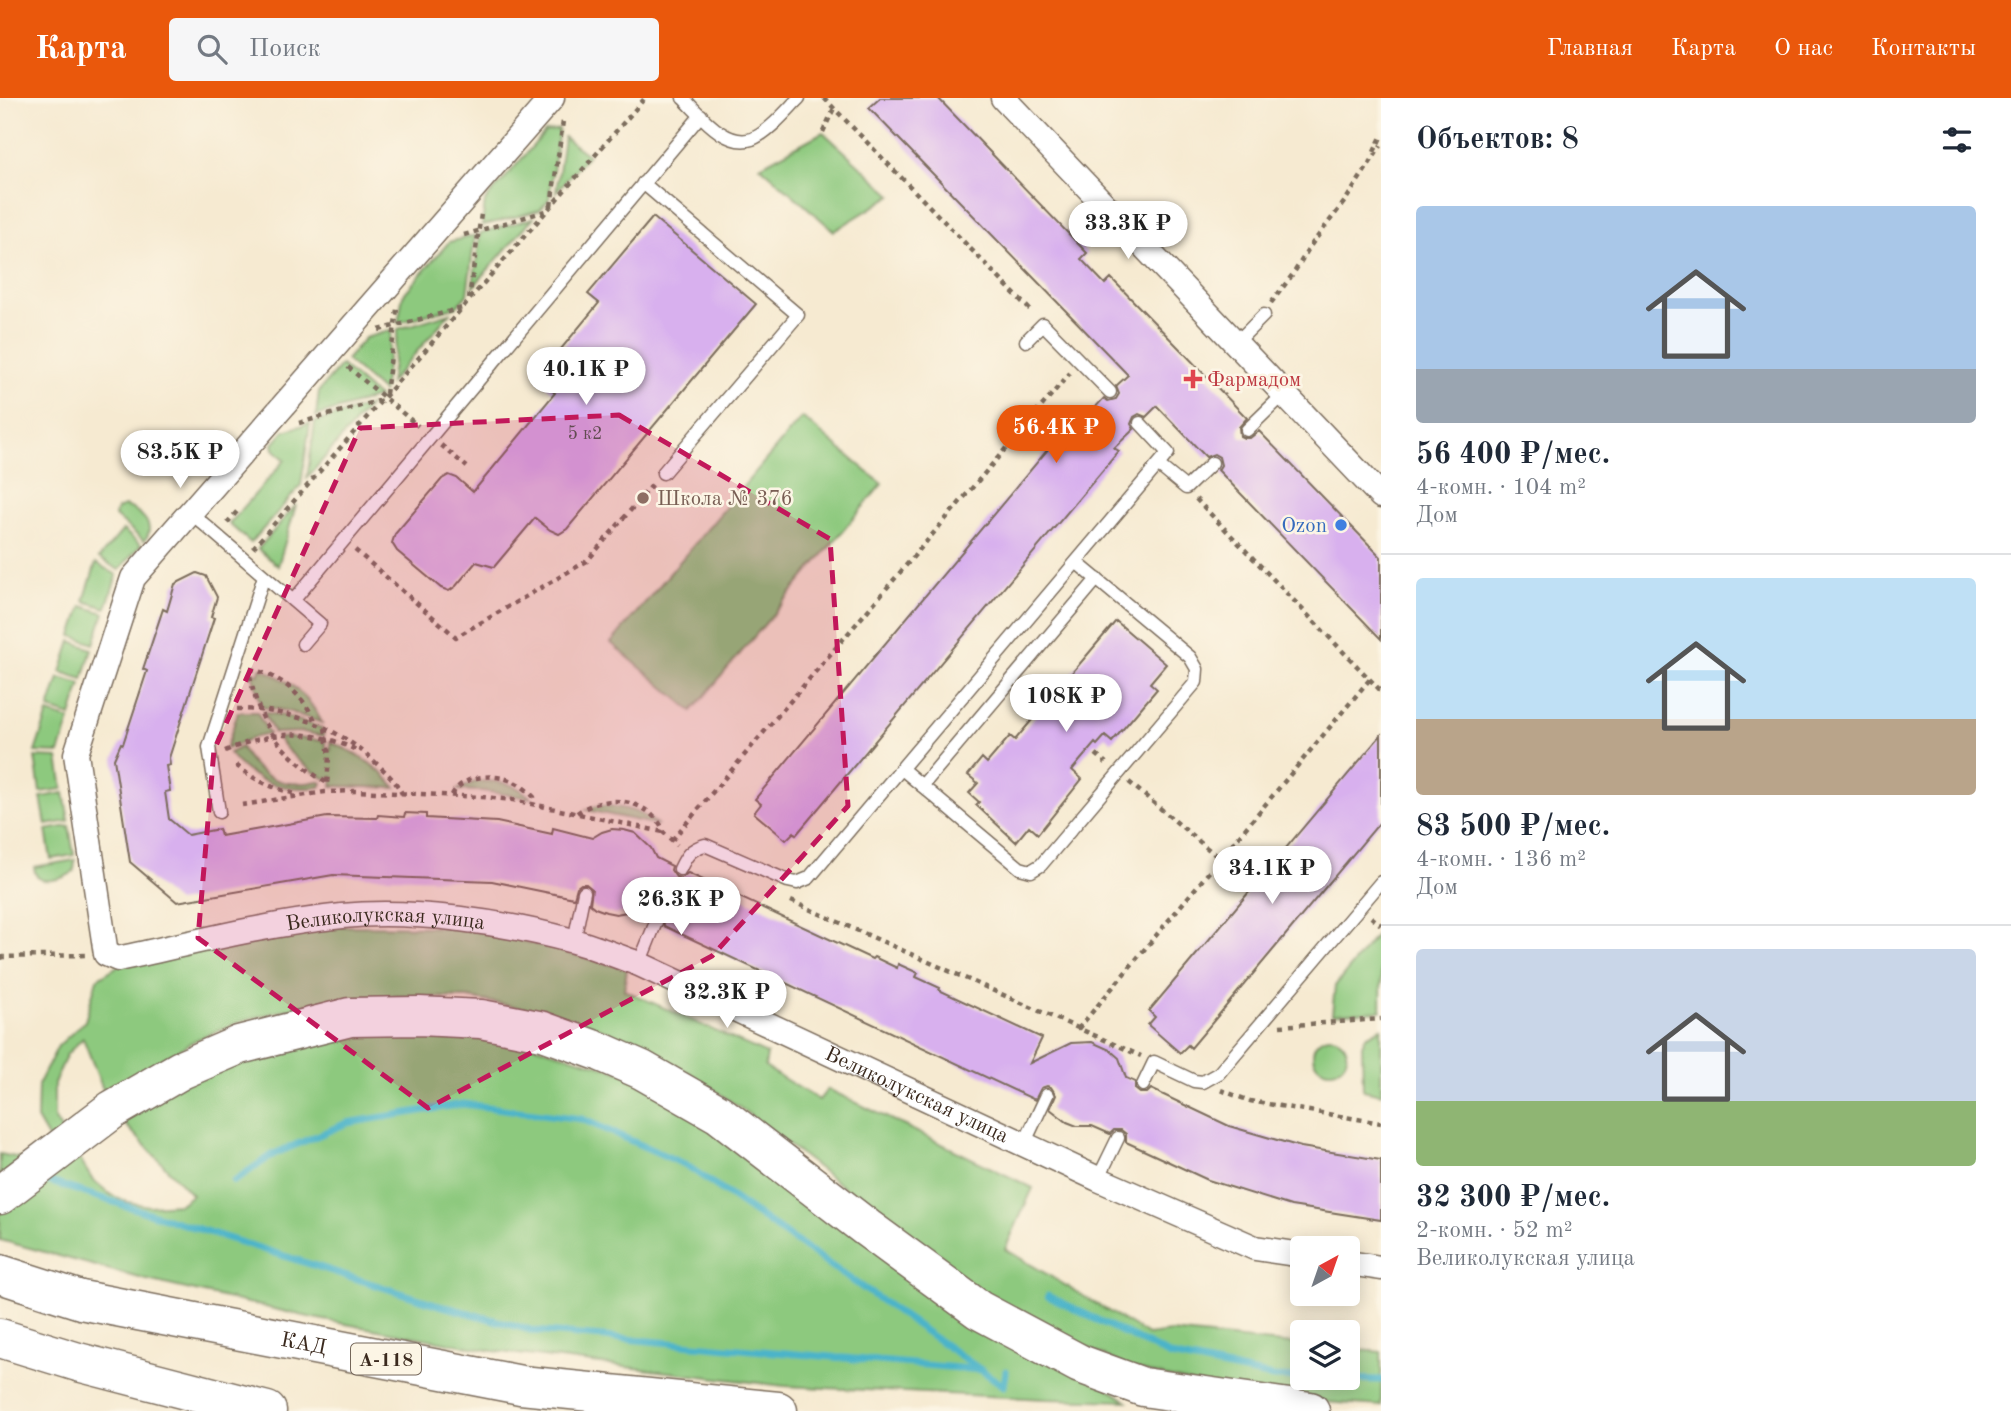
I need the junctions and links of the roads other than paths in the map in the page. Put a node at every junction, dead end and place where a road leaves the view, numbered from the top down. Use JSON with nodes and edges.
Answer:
{"nodes":[{"id":1,"x":683,"y":98,"type":"edge"},
{"id":2,"x":799,"y":98,"type":"edge"},
{"id":3,"x":1003,"y":98,"type":"edge"},
{"id":4,"x":558,"y":107,"type":"edge"},
{"id":5,"x":701,"y":115,"type":"junction"},
{"id":6,"x":643,"y":183,"type":"junction"},
{"id":7,"x":1264,"y":315,"type":"road end"},
{"id":8,"x":1026,"y":341,"type":"dead end"},
{"id":9,"x":1237,"y":342,"type":"junction"},
{"id":10,"x":1110,"y":392,"type":"dead end"},
{"id":11,"x":1284,"y":394,"type":"junction"},
{"id":12,"x":1139,"y":423,"type":"dead end"},
{"id":13,"x":1247,"y":430,"type":"dead end"},
{"id":14,"x":1212,"y":464,"type":"dead end"},
{"id":15,"x":1158,"y":465,"type":"junction"},
{"id":16,"x":663,"y":473,"type":"road end"},
{"id":17,"x":1381,"y":496,"type":"edge"},
{"id":18,"x":191,"y":513,"type":"junction"},
{"id":19,"x":1076,"y":562,"type":"junction"},
{"id":20,"x":264,"y":576,"type":"junction"},
{"id":21,"x":1097,"y":579,"type":"junction"},
{"id":22,"x":293,"y":601,"type":"junction"},
{"id":23,"x":303,"y":644,"type":"dead end"},
{"id":24,"x":902,"y":769,"type":"junction"},
{"id":25,"x":922,"y":786,"type":"junction"},
{"id":26,"x":219,"y":812,"type":"dead end"},
{"id":27,"x":680,"y":869,"type":"dead end"},
{"id":28,"x":1381,"y":882,"type":"edge"},
{"id":29,"x":584,"y":892,"type":"dead end"},
{"id":30,"x":656,"y":922,"type":"dead end"},
{"id":31,"x":574,"y":941,"type":"junction"},
{"id":32,"x":639,"y":964,"type":"junction"},
{"id":33,"x":1143,"y":1085,"type":"dead end"},
{"id":34,"x":1047,"y":1095,"type":"dead end"},
{"id":35,"x":1118,"y":1138,"type":"dead end"},
{"id":36,"x":1024,"y":1144,"type":"junction"},
{"id":37,"x":1098,"y":1179,"type":"junction"},
{"id":38,"x":0,"y":1195,"type":"edge"},
{"id":39,"x":1290,"y":1253,"type":"edge"},
{"id":40,"x":1360,"y":1265,"type":"edge"},
{"id":41,"x":1381,"y":1268,"type":"edge"},
{"id":42,"x":0,"y":1274,"type":"edge"},
{"id":43,"x":0,"y":1338,"type":"edge"},
{"id":44,"x":267,"y":1411,"type":"edge"},
{"id":45,"x":778,"y":1411,"type":"edge"},
{"id":46,"x":1310,"y":1411,"type":"edge"}],
"edges":[{"from":1,"to":5,"type":"lane"},
{"from":2,"to":5,"type":"lane"},
{"from":3,"to":9,"type":"street"},
{"from":4,"to":18,"type":"street"},
{"from":5,"to":6,"type":"lane"},
{"from":6,"to":16,"type":"lane"},
{"from":6,"to":22,"type":"lane"},
{"from":7,"to":9,"type":"lane"},
{"from":8,"to":10,"type":"lane"},
{"from":9,"to":11,"type":"street"},
{"from":11,"to":13,"type":"lane"},
{"from":11,"to":17,"type":"street"},
{"from":12,"to":15,"type":"lane"},
{"from":14,"to":15,"type":"lane"},
{"from":15,"to":19,"type":"lane"},
{"from":18,"to":20,"type":"lane"},
{"from":18,"to":31,"type":"street","name":"Великолукская улица"},
{"from":19,"to":21,"type":"lane"},
{"from":19,"to":24,"type":"lane"},
{"from":20,"to":22,"type":"lane"},
{"from":20,"to":26,"type":"lane"},
{"from":21,"to":25,"type":"lane"},
{"from":21,"to":25,"type":"lane"},
{"from":22,"to":23,"type":"lane"},
{"from":24,"to":25,"type":"lane"},
{"from":24,"to":27,"type":"lane"},
{"from":28,"to":33,"type":"lane"},
{"from":29,"to":31,"type":"lane"},
{"from":30,"to":32,"type":"lane"},
{"from":31,"to":32,"type":"street","name":"Великолукская улица"},
{"from":32,"to":36,"type":"street","name":"Великолукская улица"},
{"from":34,"to":36,"type":"lane"},
{"from":35,"to":37,"type":"lane"},
{"from":36,"to":37,"type":"street","name":"Великолукская улица"},
{"from":37,"to":39,"type":"street","name":"Великолукская улица"},
{"from":38,"to":46,"type":"highway"},
{"from":40,"to":41,"type":"street"},
{"from":42,"to":45,"type":"highway","name":"КАД","number":"А-118"},
{"from":43,"to":44,"type":"highway"}]}
